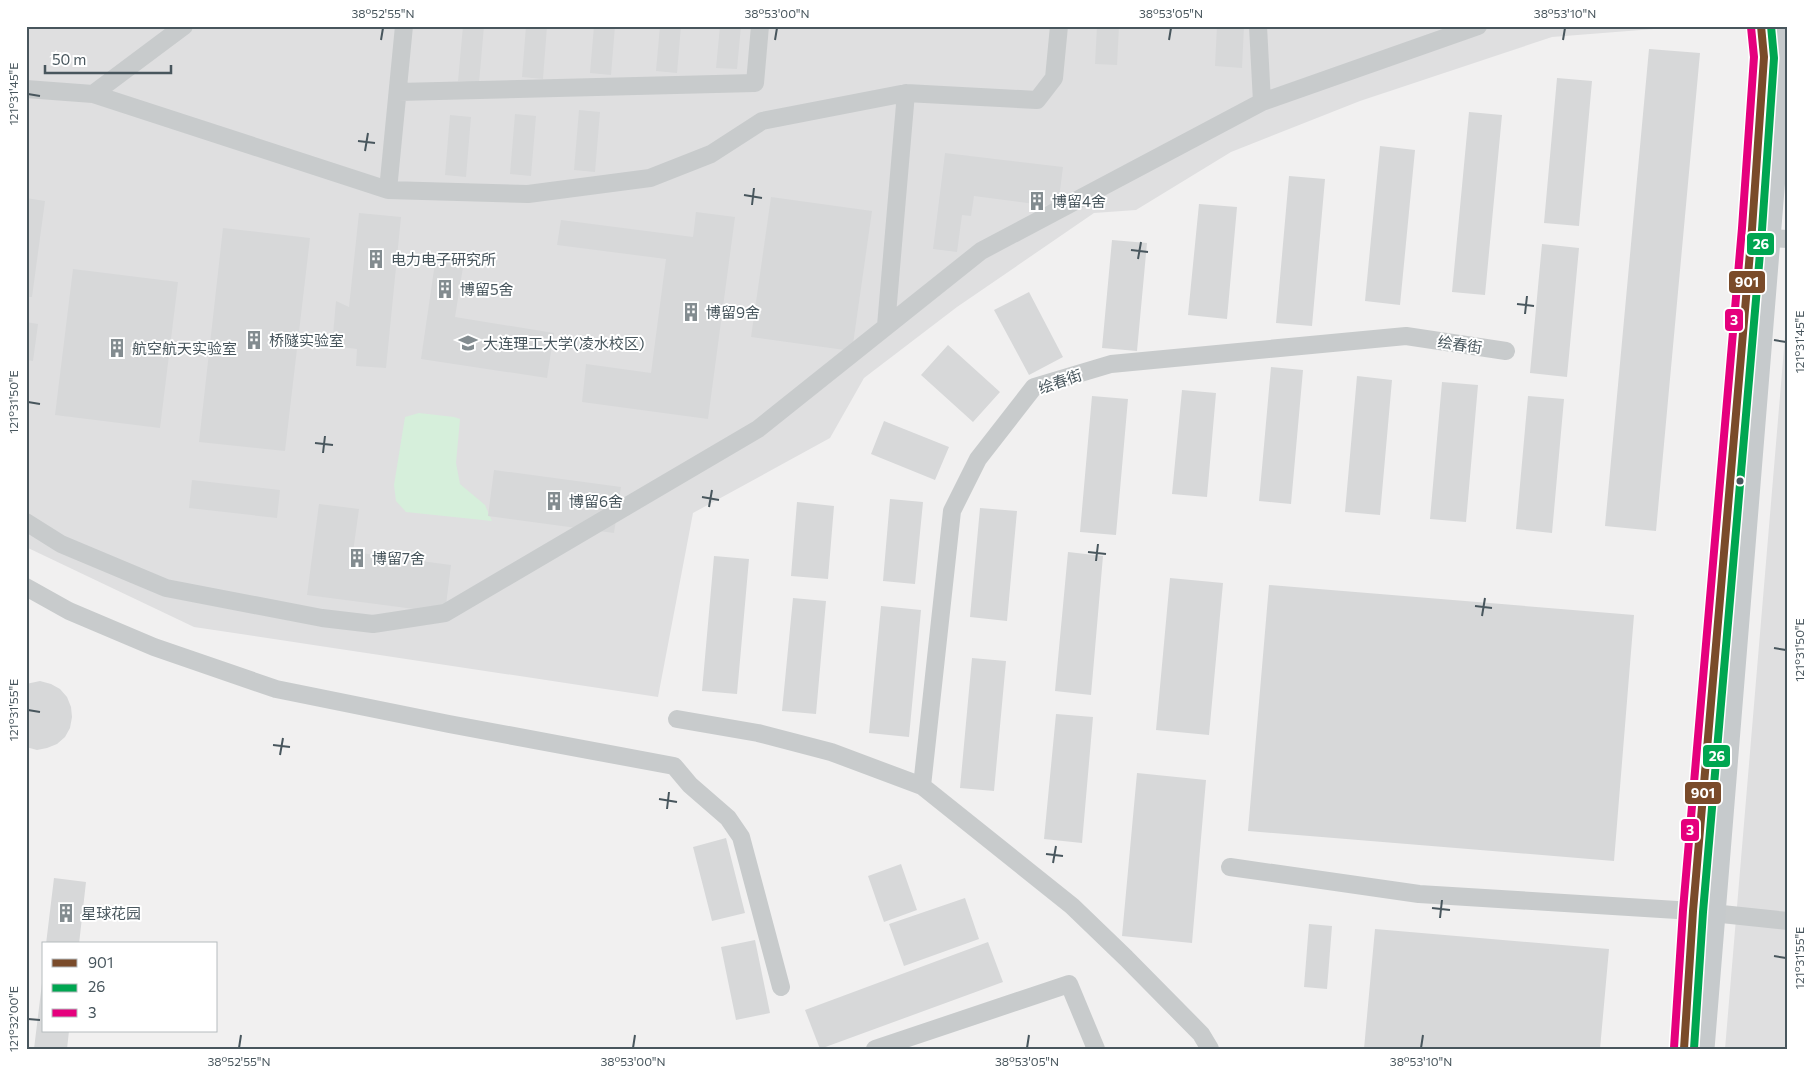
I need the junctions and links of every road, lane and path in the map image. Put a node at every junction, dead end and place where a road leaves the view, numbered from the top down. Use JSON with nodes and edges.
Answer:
{"nodes":[{"id":1,"x":184,"y":26,"type":"edge"},
{"id":2,"x":404,"y":26,"type":"edge"},
{"id":3,"x":760,"y":26,"type":"edge"},
{"id":4,"x":1059,"y":26,"type":"edge"},
{"id":5,"x":1258,"y":26,"type":"edge"},
{"id":6,"x":1478,"y":26,"type":"edge"},
{"id":7,"x":1761,"y":26,"type":"edge"},
{"id":8,"x":1779,"y":26,"type":"edge"},
{"id":9,"x":26,"y":89,"type":"edge"},
{"id":10,"x":398,"y":92,"type":"junction"},
{"id":11,"x":906,"y":93,"type":"junction"},
{"id":12,"x":93,"y":94,"type":"junction"},
{"id":13,"x":1262,"y":102,"type":"junction"},
{"id":14,"x":388,"y":190,"type":"junction"},
{"id":15,"x":1779,"y":239,"type":"edge"},
{"id":16,"x":886,"y":326,"type":"junction"},
{"id":17,"x":1506,"y":351,"type":"dead end"},
{"id":18,"x":26,"y":522,"type":"edge"},
{"id":19,"x":26,"y":587,"type":"edge"},
{"id":20,"x":677,"y":719,"type":"dead end"},
{"id":21,"x":922,"y":786,"type":"junction"},
{"id":22,"x":1230,"y":867,"type":"dead end"},
{"id":23,"x":1694,"y":911,"type":"junction"},
{"id":24,"x":1715,"y":913,"type":"junction"},
{"id":25,"x":1788,"y":921,"type":"edge"},
{"id":26,"x":781,"y":987,"type":"dead end"},
{"id":27,"x":875,"y":1049,"type":"edge"},
{"id":28,"x":1096,"y":1049,"type":"edge"},
{"id":29,"x":1210,"y":1049,"type":"edge"},
{"id":30,"x":1684,"y":1049,"type":"edge"},
{"id":31,"x":1704,"y":1049,"type":"edge"}],
"edges":[{"from":1,"to":12,"type":"street"},
{"from":2,"to":10,"type":"street"},
{"from":3,"to":10,"type":"street"},
{"from":4,"to":11,"type":"street"},
{"from":5,"to":13,"type":"street"},
{"from":6,"to":13,"type":"street"},
{"from":7,"to":23,"type":"main road"},
{"from":8,"to":15,"type":"main road"},
{"from":9,"to":12,"type":"street"},
{"from":10,"to":14,"type":"street"},
{"from":11,"to":14,"type":"street"},
{"from":11,"to":16,"type":"street"},
{"from":12,"to":14,"type":"street"},
{"from":13,"to":16,"type":"street"},
{"from":15,"to":24,"type":"main road"},
{"from":16,"to":18,"type":"street"},
{"from":17,"to":21,"type":"street","name":"绘春街"},
{"from":19,"to":26,"type":"street"},
{"from":20,"to":21,"type":"street"},
{"from":21,"to":29,"type":"street"},
{"from":22,"to":23,"type":"street"},
{"from":23,"to":24,"type":"street"},
{"from":23,"to":30,"type":"main road"},
{"from":24,"to":25,"type":"street"},
{"from":24,"to":31,"type":"main road"},
{"from":27,"to":28,"type":"street"}]}
